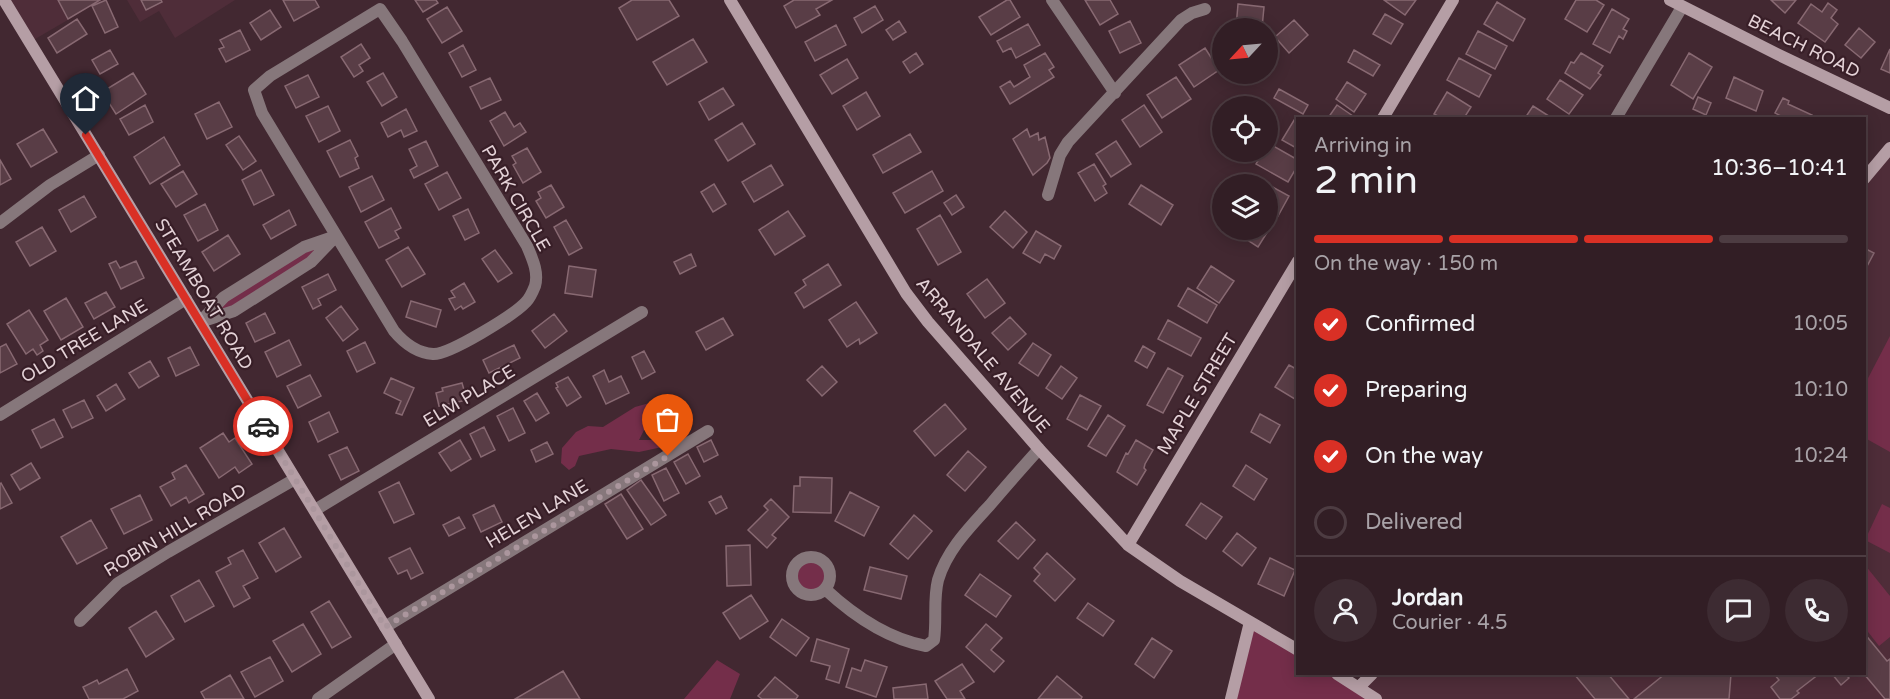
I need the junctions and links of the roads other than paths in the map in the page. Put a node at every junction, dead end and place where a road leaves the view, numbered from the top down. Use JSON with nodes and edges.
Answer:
{"nodes":[{"id":1,"x":4,"y":0,"type":"edge"},
{"id":2,"x":730,"y":0,"type":"edge"},
{"id":3,"x":1052,"y":0,"type":"edge"},
{"id":4,"x":1453,"y":0,"type":"edge"},
{"id":5,"x":1670,"y":0,"type":"edge"},
{"id":6,"x":1682,"y":6,"type":"junction"},
{"id":7,"x":1205,"y":9,"type":"dead end"},
{"id":8,"x":1115,"y":93,"type":"junction"},
{"id":9,"x":1890,"y":108,"type":"edge"},
{"id":10,"x":1384,"y":117,"type":"edge"},
{"id":11,"x":1617,"y":117,"type":"edge"},
{"id":12,"x":1890,"y":148,"type":"edge"},
{"id":13,"x":99,"y":155,"type":"junction"},
{"id":14,"x":1866,"y":177,"type":"edge"},
{"id":15,"x":1048,"y":195,"type":"dead end"},
{"id":16,"x":0,"y":223,"type":"edge"},
{"id":17,"x":336,"y":236,"type":"junction"},
{"id":18,"x":1296,"y":264,"type":"edge"},
{"id":19,"x":186,"y":300,"type":"junction"},
{"id":20,"x":642,"y":312,"type":"dead end"},
{"id":21,"x":200,"y":322,"type":"junction"},
{"id":22,"x":0,"y":415,"type":"edge"},
{"id":23,"x":708,"y":431,"type":"dead end"},
{"id":24,"x":1039,"y":449,"type":"junction"},
{"id":25,"x":295,"y":479,"type":"junction"},
{"id":26,"x":315,"y":510,"type":"junction"},
{"id":27,"x":1128,"y":545,"type":"junction"},
{"id":28,"x":825,"y":589,"type":"dead end"},
{"id":29,"x":80,"y":621,"type":"dead end"},
{"id":30,"x":1251,"y":621,"type":"junction"},
{"id":31,"x":385,"y":627,"type":"junction"},
{"id":32,"x":396,"y":644,"type":"junction"},
{"id":33,"x":1296,"y":649,"type":"edge"},
{"id":34,"x":1339,"y":675,"type":"edge"},
{"id":35,"x":1371,"y":675,"type":"edge"},
{"id":36,"x":1359,"y":687,"type":"junction"},
{"id":37,"x":318,"y":699,"type":"edge"},
{"id":38,"x":429,"y":699,"type":"edge"},
{"id":39,"x":1231,"y":699,"type":"edge"},
{"id":40,"x":1376,"y":699,"type":"edge"}],
"edges":[{"from":1,"to":13,"type":"street","name":"STEAMBOAT ROAD"},
{"from":2,"to":24,"type":"street","name":"ARRANDALE AVENUE"},
{"from":3,"to":8,"type":"street"},
{"from":4,"to":10,"type":"street"},
{"from":5,"to":6,"type":"street","name":"BEACH ROAD"},
{"from":6,"to":9,"type":"street","name":"BEACH ROAD"},
{"from":6,"to":11,"type":"street"},
{"from":7,"to":8,"type":"street"},
{"from":8,"to":15,"type":"street"},
{"from":12,"to":14,"type":"street"},
{"from":13,"to":16,"type":"street"},
{"from":13,"to":19,"type":"street","name":"STEAMBOAT ROAD"},
{"from":17,"to":17,"type":"street","name":"PARK CIRCLE"},
{"from":17,"to":21,"type":"street"},
{"from":17,"to":21,"type":"street"},
{"from":18,"to":27,"type":"street","name":"MAPLE STREET"},
{"from":19,"to":21,"type":"street","name":"STEAMBOAT ROAD"},
{"from":19,"to":22,"type":"street","name":"OLD TREE LANE"},
{"from":20,"to":26,"type":"street","name":"ELM PLACE"},
{"from":21,"to":25,"type":"street","name":"STEAMBOAT ROAD"},
{"from":23,"to":31,"type":"street","name":"HELEN LANE"},
{"from":24,"to":27,"type":"street","name":"ARRANDALE AVENUE"},
{"from":24,"to":28,"type":"street"},
{"from":25,"to":26,"type":"street","name":"STEAMBOAT ROAD"},
{"from":25,"to":29,"type":"street","name":"ROBIN HILL ROAD"},
{"from":26,"to":31,"type":"street","name":"STEAMBOAT ROAD"},
{"from":27,"to":30,"type":"street","name":"ARRANDALE AVENUE"},
{"from":30,"to":33,"type":"street","name":"ARRANDALE AVENUE"},
{"from":30,"to":39,"type":"street"},
{"from":31,"to":32,"type":"street","name":"STEAMBOAT ROAD"},
{"from":32,"to":37,"type":"street"},
{"from":32,"to":38,"type":"street","name":"STEAMBOAT ROAD"},
{"from":34,"to":36,"type":"street"},
{"from":35,"to":36,"type":"street"},
{"from":36,"to":40,"type":"street"}]}
